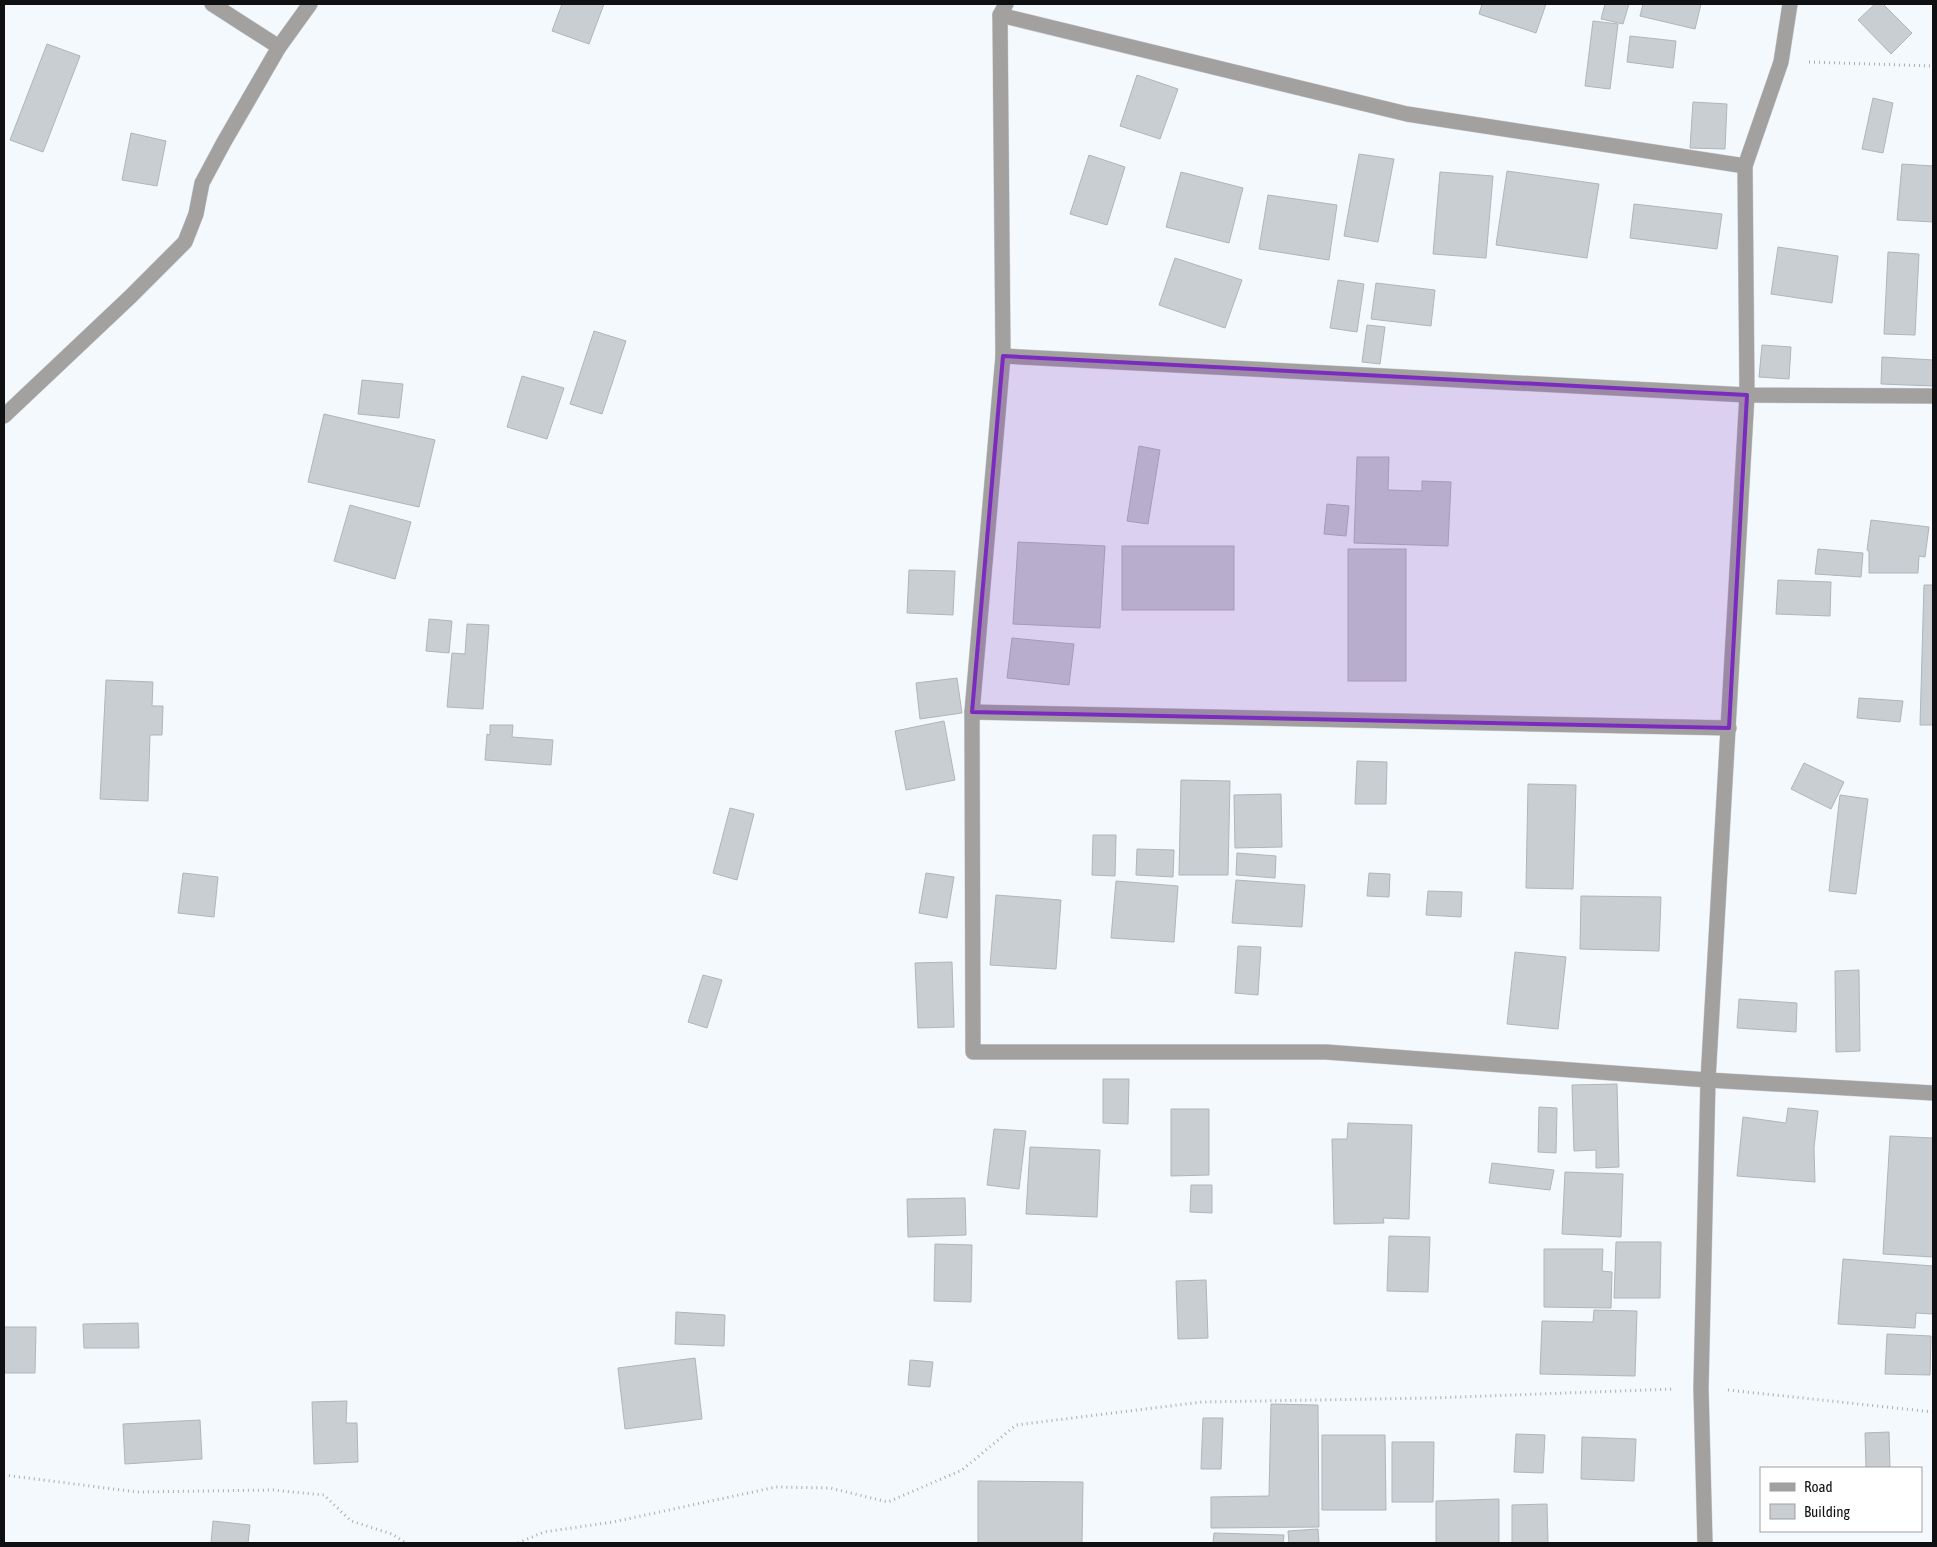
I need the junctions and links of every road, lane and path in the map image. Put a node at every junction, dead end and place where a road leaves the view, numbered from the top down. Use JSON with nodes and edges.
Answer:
{"nodes":[{"id":1,"x":212,"y":4,"type":"edge"},
{"id":2,"x":310,"y":4,"type":"edge"},
{"id":3,"x":1790,"y":4,"type":"edge"},
{"id":4,"x":1003,"y":10,"type":"edge"},
{"id":5,"x":279,"y":47,"type":"junction"},
{"id":6,"x":1781,"y":62,"type":"junction"},
{"id":7,"x":1933,"y":66,"type":"edge"},
{"id":8,"x":1745,"y":166,"type":"junction"},
{"id":9,"x":1003,"y":356,"type":"junction"},
{"id":10,"x":1747,"y":395,"type":"junction"},
{"id":11,"x":1933,"y":396,"type":"edge"},
{"id":12,"x":4,"y":416,"type":"edge"},
{"id":13,"x":972,"y":712,"type":"junction"},
{"id":14,"x":1728,"y":728,"type":"junction"},
{"id":15,"x":1708,"y":1080,"type":"junction"},
{"id":16,"x":1933,"y":1093,"type":"edge"},
{"id":17,"x":1701,"y":1388,"type":"junction"},
{"id":18,"x":1933,"y":1412,"type":"edge"},
{"id":19,"x":4,"y":1475,"type":"edge"},
{"id":20,"x":406,"y":1543,"type":"edge"},
{"id":21,"x":518,"y":1543,"type":"edge"},
{"id":22,"x":1705,"y":1543,"type":"edge"}],
"edges":[{"from":1,"to":5,"type":"street"},
{"from":2,"to":5,"type":"street"},
{"from":3,"to":6,"type":"street"},
{"from":4,"to":8,"type":"street"},
{"from":4,"to":9,"type":"street"},
{"from":5,"to":12,"type":"street"},
{"from":6,"to":7,"type":"path"},
{"from":6,"to":8,"type":"street"},
{"from":8,"to":10,"type":"street"},
{"from":9,"to":10,"type":"street"},
{"from":9,"to":13,"type":"street"},
{"from":10,"to":11,"type":"street"},
{"from":10,"to":14,"type":"street"},
{"from":13,"to":14,"type":"street"},
{"from":13,"to":15,"type":"street"},
{"from":14,"to":15,"type":"street"},
{"from":15,"to":16,"type":"street"},
{"from":15,"to":17,"type":"street"},
{"from":17,"to":18,"type":"path"},
{"from":17,"to":21,"type":"path"},
{"from":17,"to":22,"type":"street"},
{"from":19,"to":20,"type":"path"}]}
